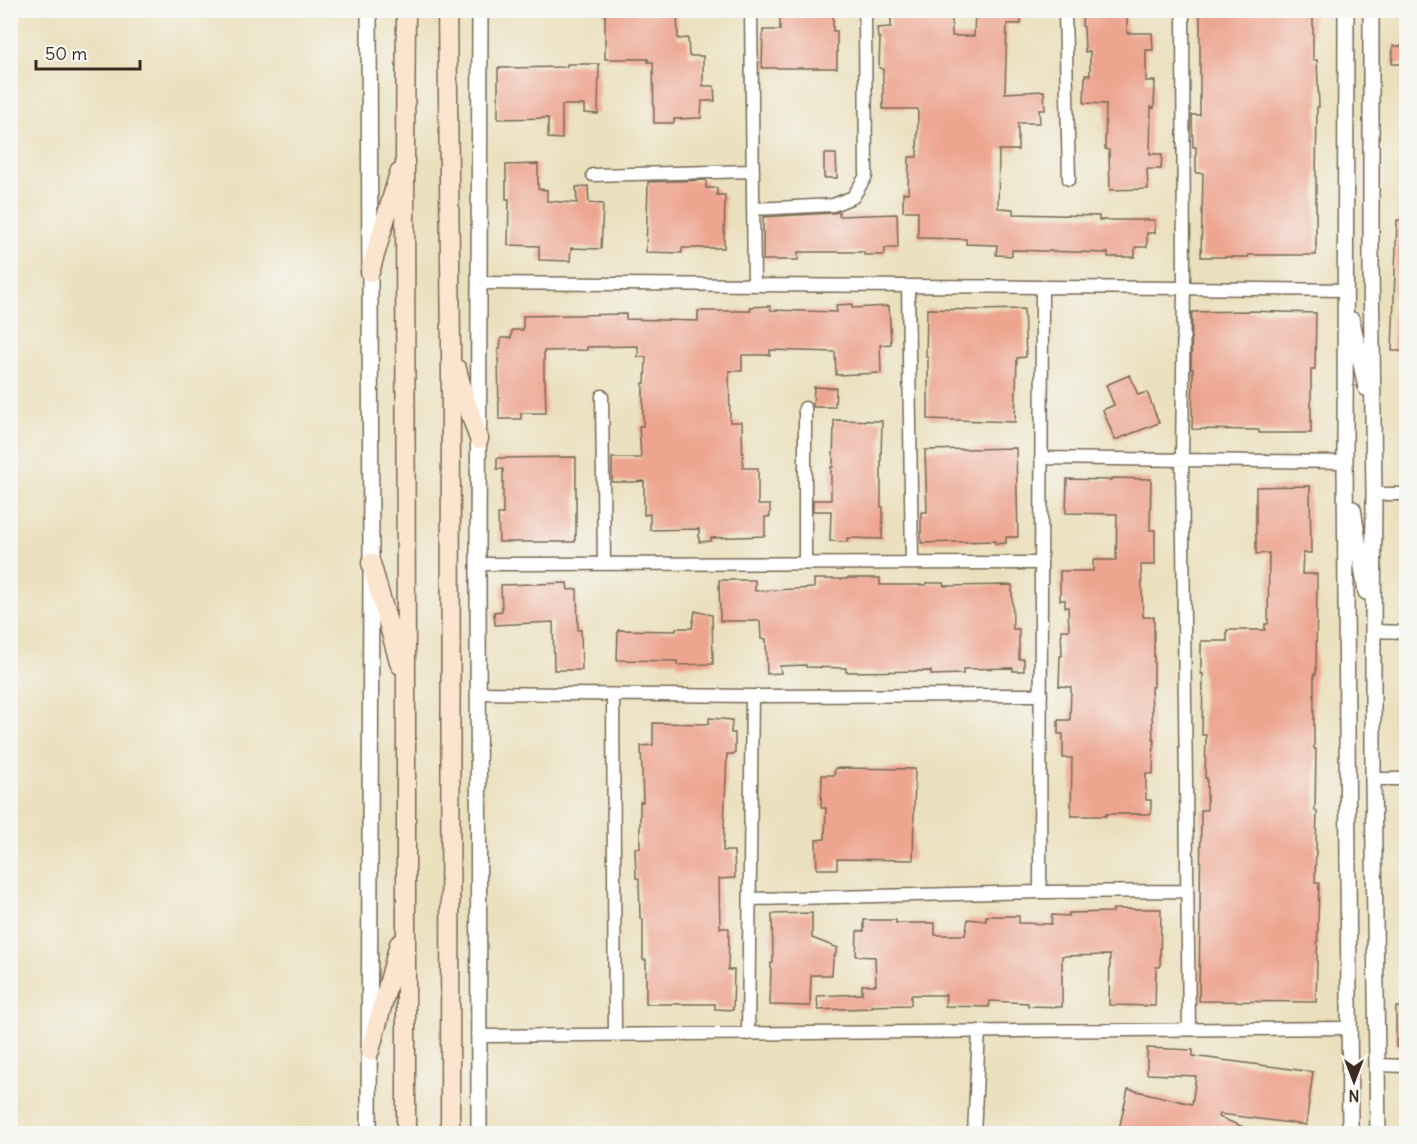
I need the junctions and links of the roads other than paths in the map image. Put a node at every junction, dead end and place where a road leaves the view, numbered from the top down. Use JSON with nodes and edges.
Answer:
{"nodes":[{"id":1,"x":369,"y":10,"type":"edge"},
{"id":2,"x":406,"y":10,"type":"edge"},
{"id":3,"x":447,"y":10,"type":"edge"},
{"id":4,"x":480,"y":10,"type":"edge"},
{"id":5,"x":751,"y":10,"type":"edge"},
{"id":6,"x":865,"y":10,"type":"edge"},
{"id":7,"x":1065,"y":10,"type":"edge"},
{"id":8,"x":1183,"y":10,"type":"edge"},
{"id":9,"x":1346,"y":10,"type":"edge"},
{"id":10,"x":1371,"y":10,"type":"edge"},
{"id":11,"x":405,"y":154,"type":"junction"},
{"id":12,"x":753,"y":171,"type":"junction"},
{"id":13,"x":593,"y":175,"type":"dead end"},
{"id":14,"x":1069,"y":179,"type":"dead end"},
{"id":15,"x":753,"y":209,"type":"junction"},
{"id":16,"x":370,"y":272,"type":"junction"},
{"id":17,"x":479,"y":283,"type":"junction"},
{"id":18,"x":754,"y":285,"type":"junction"},
{"id":19,"x":908,"y":286,"type":"junction"},
{"id":20,"x":1042,"y":288,"type":"junction"},
{"id":21,"x":1184,"y":288,"type":"junction"},
{"id":22,"x":1345,"y":290,"type":"junction"},
{"id":23,"x":451,"y":346,"type":"junction"},
{"id":24,"x":602,"y":396,"type":"dead end"},
{"id":25,"x":805,"y":408,"type":"dead end"},
{"id":26,"x":1373,"y":423,"type":"junction"},
{"id":27,"x":479,"y":439,"type":"junction"},
{"id":28,"x":1041,"y":458,"type":"junction"},
{"id":29,"x":1182,"y":460,"type":"junction"},
{"id":30,"x":1345,"y":462,"type":"junction"},
{"id":31,"x":1374,"y":494,"type":"junction"},
{"id":32,"x":1407,"y":494,"type":"edge"},
{"id":33,"x":1041,"y":562,"type":"junction"},
{"id":34,"x":371,"y":563,"type":"junction"},
{"id":35,"x":604,"y":563,"type":"junction"},
{"id":36,"x":805,"y":563,"type":"junction"},
{"id":37,"x":912,"y":563,"type":"junction"},
{"id":38,"x":478,"y":564,"type":"junction"},
{"id":39,"x":1373,"y":631,"type":"junction"},
{"id":40,"x":1407,"y":632,"type":"edge"},
{"id":41,"x":406,"y":687,"type":"junction"},
{"id":42,"x":478,"y":693,"type":"junction"},
{"id":43,"x":613,"y":695,"type":"junction"},
{"id":44,"x":1041,"y":695,"type":"junction"},
{"id":45,"x":752,"y":696,"type":"junction"},
{"id":46,"x":1373,"y":778,"type":"junction"},
{"id":47,"x":1407,"y":779,"type":"edge"},
{"id":48,"x":1187,"y":891,"type":"junction"},
{"id":49,"x":1040,"y":892,"type":"junction"},
{"id":50,"x":750,"y":899,"type":"junction"},
{"id":51,"x":406,"y":922,"type":"junction"},
{"id":52,"x":1348,"y":1028,"type":"junction"},
{"id":53,"x":1189,"y":1029,"type":"junction"},
{"id":54,"x":979,"y":1031,"type":"junction"},
{"id":55,"x":748,"y":1034,"type":"junction"},
{"id":56,"x":615,"y":1035,"type":"junction"},
{"id":57,"x":479,"y":1036,"type":"junction"},
{"id":58,"x":370,"y":1051,"type":"junction"},
{"id":59,"x":1377,"y":1065,"type":"junction"},
{"id":60,"x":1407,"y":1066,"type":"edge"},
{"id":61,"x":369,"y":1134,"type":"edge"},
{"id":62,"x":406,"y":1134,"type":"edge"},
{"id":63,"x":450,"y":1134,"type":"edge"},
{"id":64,"x":479,"y":1134,"type":"edge"},
{"id":65,"x":974,"y":1134,"type":"edge"},
{"id":66,"x":1350,"y":1134,"type":"edge"},
{"id":67,"x":1378,"y":1134,"type":"edge"}],
"edges":[{"from":1,"to":16,"type":"street"},
{"from":2,"to":11,"type":"main road"},
{"from":3,"to":23,"type":"main road"},
{"from":4,"to":17,"type":"street"},
{"from":5,"to":12,"type":"street"},
{"from":6,"to":15,"type":"street"},
{"from":7,"to":14,"type":"street"},
{"from":8,"to":21,"type":"street"},
{"from":9,"to":22,"type":"street"},
{"from":10,"to":26,"type":"street"},
{"from":11,"to":16,"type":"main road"},
{"from":11,"to":41,"type":"main road"},
{"from":12,"to":13,"type":"street"},
{"from":12,"to":15,"type":"street"},
{"from":15,"to":18,"type":"street"},
{"from":16,"to":34,"type":"street"},
{"from":17,"to":18,"type":"street"},
{"from":17,"to":27,"type":"street"},
{"from":18,"to":19,"type":"street"},
{"from":19,"to":20,"type":"street"},
{"from":19,"to":37,"type":"street"},
{"from":20,"to":21,"type":"street"},
{"from":20,"to":28,"type":"street"},
{"from":21,"to":22,"type":"street"},
{"from":21,"to":29,"type":"street"},
{"from":22,"to":26,"type":"street"},
{"from":22,"to":30,"type":"street"},
{"from":23,"to":27,"type":"main road"},
{"from":23,"to":63,"type":"main road"},
{"from":24,"to":35,"type":"street"},
{"from":25,"to":36,"type":"street"},
{"from":26,"to":31,"type":"street"},
{"from":27,"to":38,"type":"street"},
{"from":28,"to":29,"type":"street"},
{"from":28,"to":33,"type":"street"},
{"from":29,"to":30,"type":"street"},
{"from":29,"to":48,"type":"street"},
{"from":30,"to":39,"type":"street"},
{"from":30,"to":52,"type":"street"},
{"from":31,"to":32,"type":"street"},
{"from":31,"to":39,"type":"street"},
{"from":33,"to":37,"type":"street"},
{"from":33,"to":44,"type":"street"},
{"from":34,"to":41,"type":"main road"},
{"from":34,"to":58,"type":"street"},
{"from":35,"to":36,"type":"street"},
{"from":35,"to":38,"type":"street"},
{"from":36,"to":37,"type":"street"},
{"from":38,"to":42,"type":"street"},
{"from":39,"to":40,"type":"street"},
{"from":39,"to":46,"type":"street"},
{"from":41,"to":51,"type":"main road"},
{"from":42,"to":43,"type":"street"},
{"from":42,"to":57,"type":"street"},
{"from":43,"to":45,"type":"street"},
{"from":43,"to":56,"type":"street"},
{"from":44,"to":45,"type":"street"},
{"from":44,"to":49,"type":"street"},
{"from":45,"to":50,"type":"street"},
{"from":46,"to":47,"type":"street"},
{"from":46,"to":59,"type":"street"},
{"from":48,"to":49,"type":"street"},
{"from":48,"to":53,"type":"street"},
{"from":49,"to":50,"type":"street"},
{"from":50,"to":55,"type":"street"},
{"from":51,"to":58,"type":"main road"},
{"from":51,"to":62,"type":"main road"},
{"from":52,"to":53,"type":"street"},
{"from":52,"to":66,"type":"street"},
{"from":53,"to":54,"type":"street"},
{"from":54,"to":55,"type":"street"},
{"from":54,"to":65,"type":"street"},
{"from":55,"to":56,"type":"street"},
{"from":56,"to":57,"type":"street"},
{"from":57,"to":64,"type":"street"},
{"from":58,"to":61,"type":"street"},
{"from":59,"to":60,"type":"street"},
{"from":59,"to":67,"type":"street"}]}
